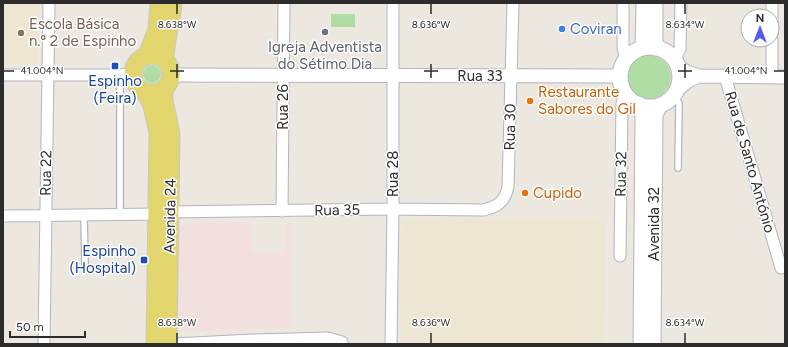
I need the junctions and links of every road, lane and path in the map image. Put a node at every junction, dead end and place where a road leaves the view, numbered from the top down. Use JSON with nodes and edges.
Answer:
{"nodes":[{"id":1,"x":49,"y":3,"type":"edge"},
{"id":2,"x":160,"y":3,"type":"edge"},
{"id":3,"x":172,"y":3,"type":"edge"},
{"id":4,"x":284,"y":3,"type":"edge"},
{"id":5,"x":393,"y":3,"type":"edge"},
{"id":6,"x":513,"y":3,"type":"edge"},
{"id":7,"x":624,"y":3,"type":"edge"},
{"id":8,"x":644,"y":3,"type":"edge"},
{"id":9,"x":655,"y":3,"type":"edge"},
{"id":10,"x":681,"y":3,"type":"edge"},
{"id":11,"x":649,"y":48,"type":"junction"},
{"id":12,"x":772,"y":48,"type":"edge"},
{"id":13,"x":147,"y":56,"type":"junction"},
{"id":14,"x":626,"y":59,"type":"junction"},
{"id":15,"x":676,"y":63,"type":"junction"},
{"id":16,"x":126,"y":74,"type":"junction"},
{"id":17,"x":3,"y":75,"type":"edge"},
{"id":18,"x":47,"y":75,"type":"junction"},
{"id":19,"x":167,"y":75,"type":"junction"},
{"id":20,"x":283,"y":76,"type":"junction"},
{"id":21,"x":392,"y":76,"type":"junction"},
{"id":22,"x":511,"y":76,"type":"junction"},
{"id":23,"x":620,"y":76,"type":"junction"},
{"id":24,"x":699,"y":76,"type":"junction"},
{"id":25,"x":725,"y":76,"type":"junction"},
{"id":26,"x":772,"y":77,"type":"junction"},
{"id":27,"x":785,"y":77,"type":"edge"},
{"id":28,"x":145,"y":93,"type":"junction"},
{"id":29,"x":675,"y":93,"type":"junction"},
{"id":30,"x":625,"y":94,"type":"junction"},
{"id":31,"x":639,"y":104,"type":"junction"},
{"id":32,"x":660,"y":105,"type":"junction"},
{"id":33,"x":678,"y":168,"type":"dead end"},
{"id":34,"x":502,"y":202,"type":"joint"},
{"id":35,"x":393,"y":209,"type":"junction"},
{"id":36,"x":282,"y":211,"type":"junction"},
{"id":37,"x":120,"y":213,"type":"junction"},
{"id":38,"x":163,"y":213,"type":"junction"},
{"id":39,"x":84,"y":214,"type":"junction"},
{"id":40,"x":45,"y":215,"type":"junction"},
{"id":41,"x":3,"y":216,"type":"edge"},
{"id":42,"x":620,"y":256,"type":"dead end"},
{"id":43,"x":85,"y":264,"type":"dead end"},
{"id":44,"x":785,"y":267,"type":"edge"},
{"id":45,"x":280,"y":342,"type":"edge"},
{"id":46,"x":342,"y":342,"type":"dead end"},
{"id":47,"x":44,"y":344,"type":"edge"},
{"id":48,"x":155,"y":344,"type":"edge"},
{"id":49,"x":168,"y":344,"type":"edge"},
{"id":50,"x":173,"y":344,"type":"edge"},
{"id":51,"x":391,"y":344,"type":"edge"},
{"id":52,"x":642,"y":344,"type":"edge"},
{"id":53,"x":653,"y":344,"type":"edge"}],
"edges":[{"from":1,"to":18,"type":"street","name":"Rua 22"},
{"from":2,"to":13,"type":"main road"},
{"from":3,"to":19,"type":"main road","name":"Avenida 24"},
{"from":4,"to":20,"type":"street","name":"Rua 26"},
{"from":5,"to":21,"type":"street","name":"Rua 28"},
{"from":6,"to":22,"type":"street","name":"Rua 30"},
{"from":7,"to":14,"type":"street"},
{"from":8,"to":11,"type":"main road"},
{"from":9,"to":11,"type":"main road"},
{"from":10,"to":15,"type":"street"},
{"from":11,"to":14,"type":"main road"},
{"from":11,"to":15,"type":"main road"},
{"from":12,"to":26,"type":"street"},
{"from":13,"to":16,"type":"main road"},
{"from":13,"to":19,"type":"main road"},
{"from":14,"to":23,"type":"main road"},
{"from":15,"to":24,"type":"street"},
{"from":15,"to":29,"type":"main road"},
{"from":16,"to":18,"type":"street"},
{"from":16,"to":28,"type":"main road","name":"Avenida 24"},
{"from":16,"to":37,"type":"lane"},
{"from":17,"to":18,"type":"street"},
{"from":18,"to":40,"type":"street","name":"Rua 22"},
{"from":19,"to":20,"type":"street","name":"Rua 33"},
{"from":19,"to":28,"type":"main road"},
{"from":19,"to":38,"type":"main road","name":"Avenida 24"},
{"from":20,"to":21,"type":"street","name":"Rua 33"},
{"from":20,"to":36,"type":"street","name":"Rua 26"},
{"from":21,"to":22,"type":"street","name":"Rua 33"},
{"from":21,"to":35,"type":"street","name":"Rua 28"},
{"from":22,"to":23,"type":"street","name":"Rua 33"},
{"from":22,"to":34,"type":"street","name":"Rua 30"},
{"from":23,"to":30,"type":"main road"},
{"from":24,"to":25,"type":"street"},
{"from":24,"to":29,"type":"street"},
{"from":25,"to":26,"type":"street"},
{"from":25,"to":44,"type":"street","name":"Rua de Santo António"},
{"from":26,"to":27,"type":"street"},
{"from":28,"to":38,"type":"main road","name":"Avenida 24"},
{"from":29,"to":32,"type":"main road"},
{"from":29,"to":33,"type":"lane"},
{"from":30,"to":31,"type":"main road"},
{"from":30,"to":42,"type":"street","name":"Rua 32"},
{"from":31,"to":32,"type":"main road"},
{"from":31,"to":52,"type":"main road","name":"Avenida 32"},
{"from":32,"to":53,"type":"main road","name":"Avenida 32"},
{"from":34,"to":35,"type":"street","name":"Rua 35"},
{"from":35,"to":36,"type":"street","name":"Rua 35"},
{"from":35,"to":51,"type":"street","name":"Rua 28"},
{"from":36,"to":38,"type":"street","name":"Rua 35"},
{"from":37,"to":38,"type":"street","name":"Rua 35"},
{"from":37,"to":39,"type":"street","name":"Rua 35"},
{"from":38,"to":48,"type":"main road","name":"Avenida 24"},
{"from":38,"to":49,"type":"main road","name":"Avenida 24"},
{"from":39,"to":40,"type":"street","name":"Rua 35"},
{"from":39,"to":43,"type":"lane"},
{"from":40,"to":41,"type":"street","name":"Rua 35"},
{"from":40,"to":47,"type":"street","name":"Rua 22"},
{"from":45,"to":46,"type":"street"},
{"from":45,"to":50,"type":"street"}]}
